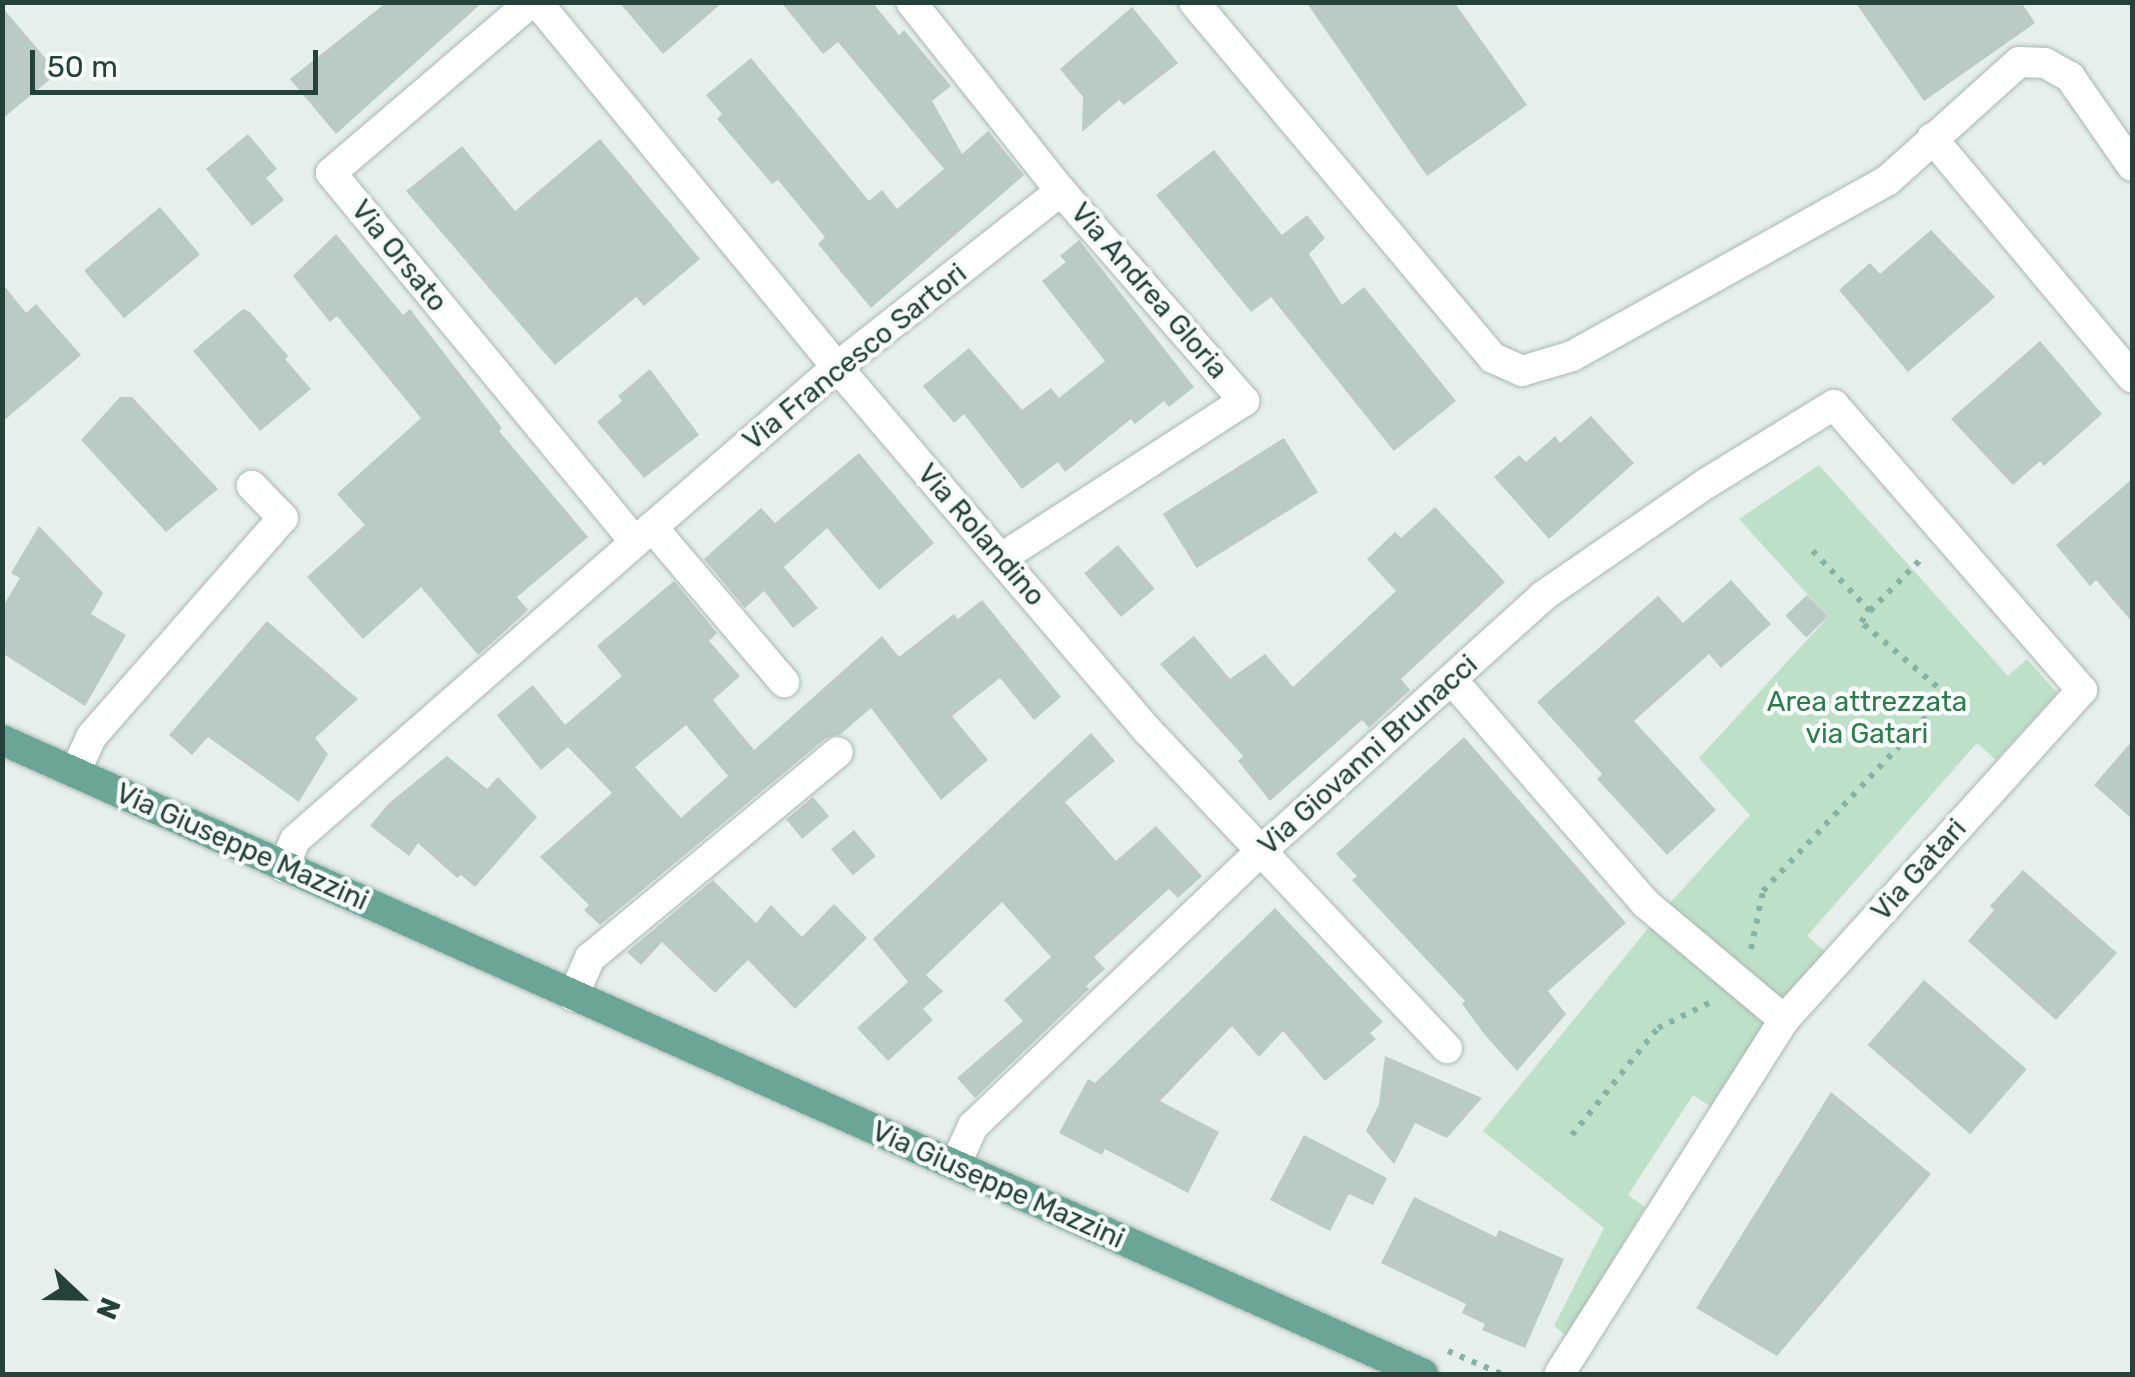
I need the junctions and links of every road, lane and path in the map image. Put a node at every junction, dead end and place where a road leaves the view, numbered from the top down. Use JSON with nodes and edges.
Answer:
{"nodes":[{"id":1,"x":534,"y":2,"type":"edge"},
{"id":2,"x":910,"y":2,"type":"edge"},
{"id":3,"x":1194,"y":2,"type":"edge"},
{"id":4,"x":1932,"y":138,"type":"junction"},
{"id":5,"x":2132,"y":166,"type":"edge"},
{"id":6,"x":1062,"y":191,"type":"junction"},
{"id":7,"x":836,"y":368,"type":"junction"},
{"id":8,"x":2132,"y":377,"type":"edge"},
{"id":9,"x":1834,"y":405,"type":"joint"},
{"id":10,"x":252,"y":486,"type":"dead end"},
{"id":11,"x":1946,"y":534,"type":"junction"},
{"id":12,"x":644,"y":535,"type":"junction"},
{"id":13,"x":1811,"y":550,"type":"dead end"},
{"id":14,"x":1002,"y":558,"type":"junction"},
{"id":15,"x":1870,"y":611,"type":"junction"},
{"id":16,"x":1452,"y":680,"type":"junction"},
{"id":17,"x":784,"y":682,"type":"dead end"},
{"id":18,"x":2,"y":740,"type":"edge"},
{"id":19,"x":838,"y":752,"type":"dead end"},
{"id":20,"x":75,"y":772,"type":"junction"},
{"id":21,"x":1260,"y":854,"type":"junction"},
{"id":22,"x":284,"y":867,"type":"junction"},
{"id":23,"x":573,"y":996,"type":"junction"},
{"id":24,"x":1763,"y":1003,"type":"junction"},
{"id":25,"x":1447,"y":1048,"type":"dead end"},
{"id":26,"x":1572,"y":1135,"type":"dead end"},
{"id":27,"x":955,"y":1165,"type":"junction"},
{"id":28,"x":1423,"y":1374,"type":"edge"},
{"id":29,"x":1559,"y":1374,"type":"edge"}],
"edges":[{"from":1,"to":7,"type":"street","name":"Via Rolandino"},
{"from":1,"to":12,"type":"street","name":"Via Orsato"},
{"from":2,"to":6,"type":"street","name":"Via Andrea Gloria"},
{"from":3,"to":4,"type":"street"},
{"from":4,"to":5,"type":"street"},
{"from":4,"to":8,"type":"street"},
{"from":6,"to":7,"type":"street","name":"Via Francesco Sartori"},
{"from":6,"to":14,"type":"street","name":"Via Andrea Gloria"},
{"from":7,"to":12,"type":"street","name":"Via Francesco Sartori"},
{"from":7,"to":14,"type":"street","name":"Via Rolandino"},
{"from":9,"to":11,"type":"street","name":"Via Gatari"},
{"from":9,"to":16,"type":"street","name":"Via Giovanni Brunacci"},
{"from":10,"to":20,"type":"street"},
{"from":11,"to":15,"type":"path"},
{"from":11,"to":24,"type":"street","name":"Via Gatari"},
{"from":12,"to":17,"type":"street"},
{"from":12,"to":22,"type":"street","name":"Via Francesco Sartori"},
{"from":13,"to":15,"type":"path"},
{"from":14,"to":21,"type":"street","name":"Via Rolandino"},
{"from":15,"to":24,"type":"path"},
{"from":16,"to":21,"type":"street","name":"Via Giovanni Brunacci"},
{"from":16,"to":24,"type":"street"},
{"from":18,"to":20,"type":"main road","name":"Via Giuseppe Mazzini"},
{"from":19,"to":23,"type":"street"},
{"from":20,"to":22,"type":"main road","name":"Via Giuseppe Mazzini"},
{"from":21,"to":25,"type":"street","name":"Via Rolandino"},
{"from":21,"to":27,"type":"street","name":"Via Giovanni Brunacci"},
{"from":22,"to":23,"type":"main road","name":"Via Giuseppe Mazzini"},
{"from":23,"to":27,"type":"main road","name":"Via Giuseppe Mazzini"},
{"from":24,"to":26,"type":"path"},
{"from":24,"to":29,"type":"street","name":"Via Gatari"},
{"from":27,"to":28,"type":"main road","name":"Via Giuseppe Mazzini"}]}
